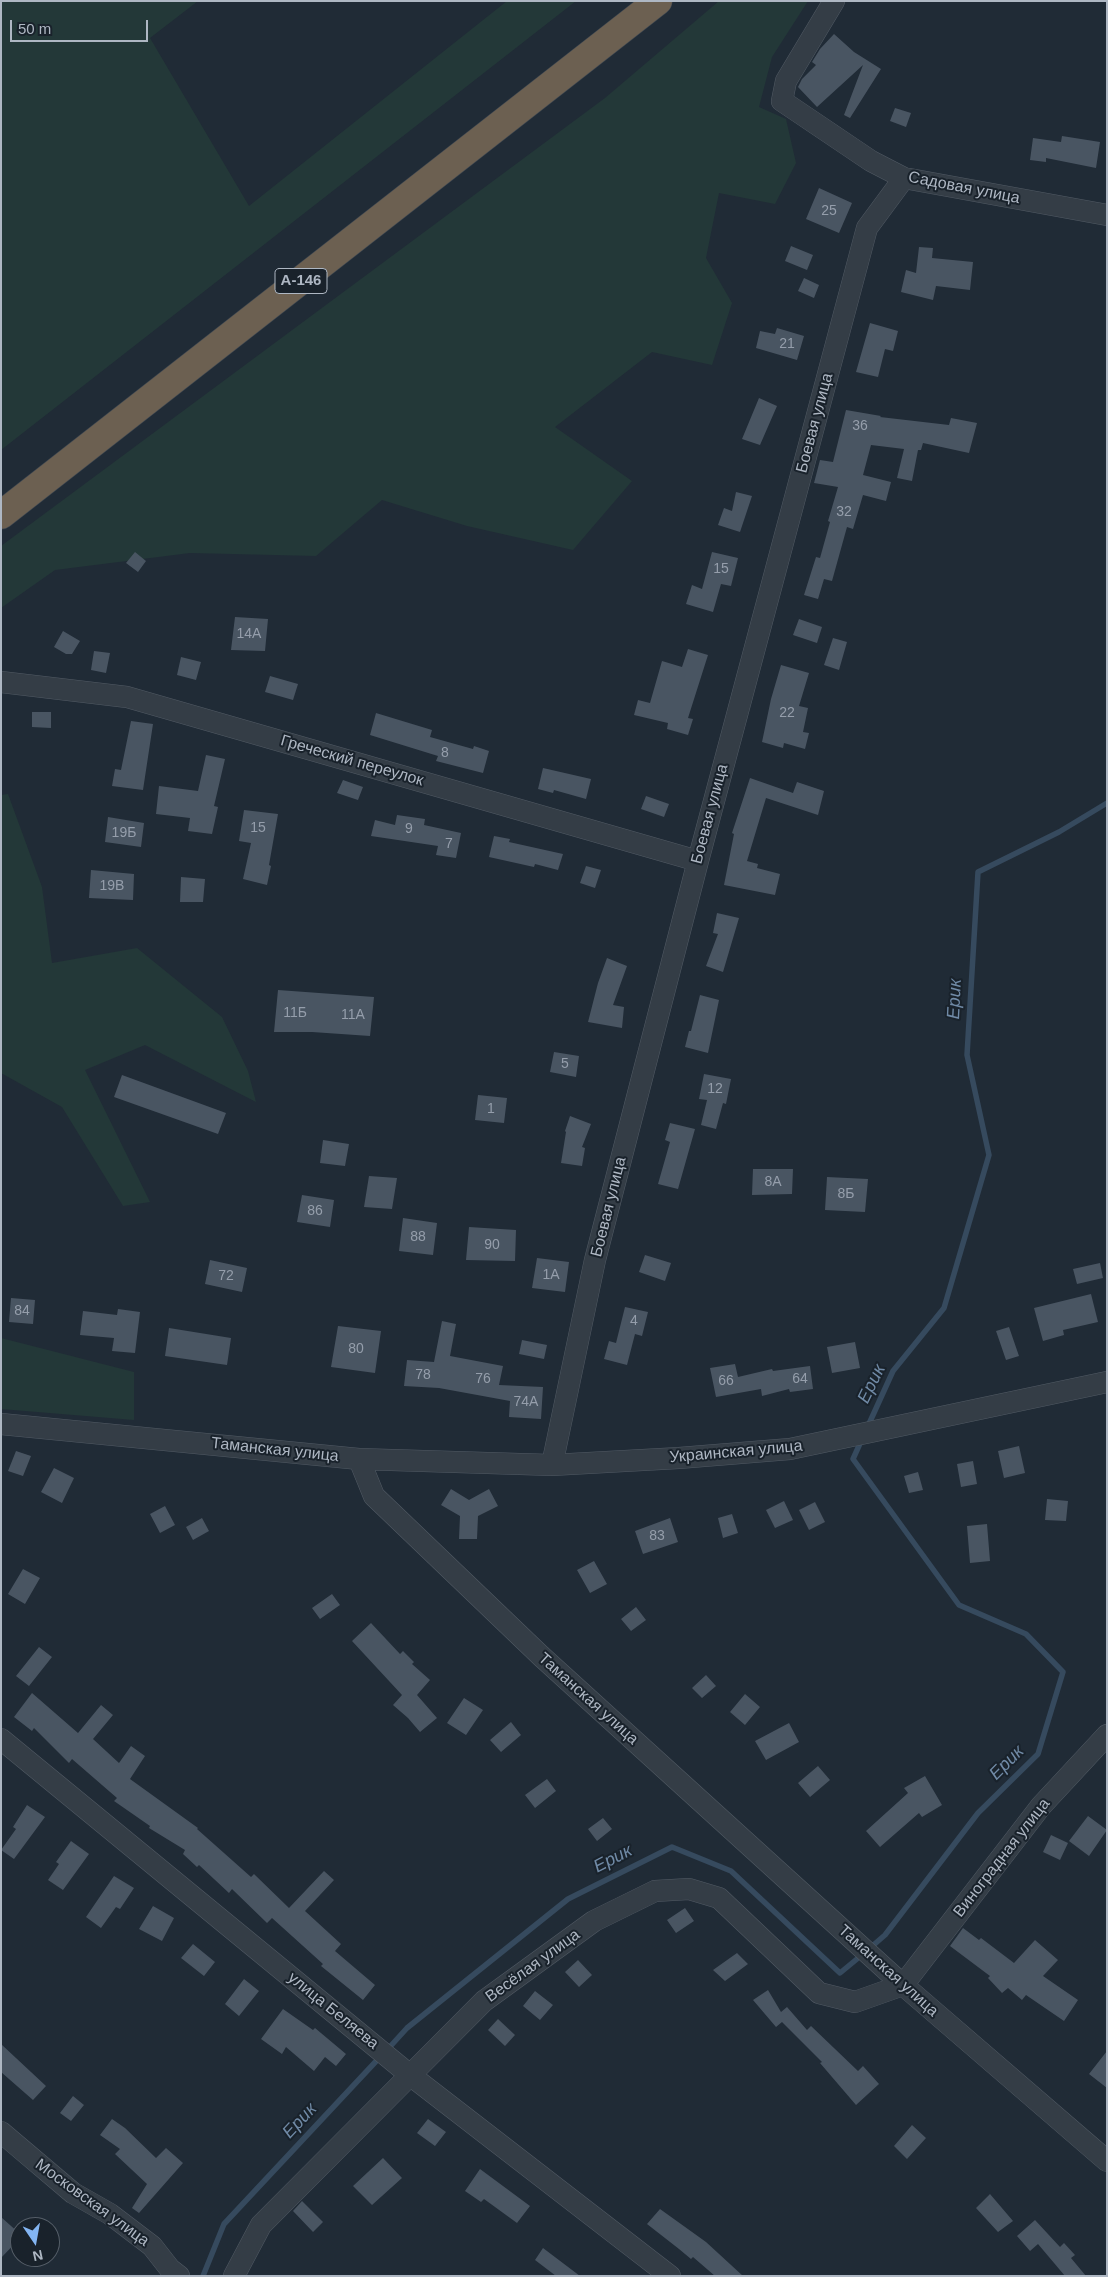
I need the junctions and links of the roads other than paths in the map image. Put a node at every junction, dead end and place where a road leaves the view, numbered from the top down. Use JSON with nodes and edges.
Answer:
{"nodes":[{"id":1,"x":658,"y":1,"type":"edge"},
{"id":2,"x":834,"y":1,"type":"edge"},
{"id":3,"x":904,"y":178,"type":"junction"},
{"id":4,"x":1107,"y":215,"type":"edge"},
{"id":5,"x":1,"y":515,"type":"edge"},
{"id":6,"x":1,"y":682,"type":"edge"},
{"id":7,"x":698,"y":861,"type":"junction"},
{"id":8,"x":1107,"y":1382,"type":"edge"},
{"id":9,"x":1,"y":1424,"type":"edge"},
{"id":10,"x":359,"y":1458,"type":"junction"},
{"id":11,"x":552,"y":1465,"type":"junction"},
{"id":12,"x":1107,"y":1735,"type":"edge"},
{"id":13,"x":1,"y":1739,"type":"edge"},
{"id":14,"x":902,"y":1985,"type":"junction"},
{"id":15,"x":410,"y":2075,"type":"junction"},
{"id":16,"x":1,"y":2132,"type":"edge"},
{"id":17,"x":1107,"y":2161,"type":"edge"},
{"id":18,"x":172,"y":2273,"type":"edge"},
{"id":19,"x":234,"y":2276,"type":"edge"},
{"id":20,"x":670,"y":2276,"type":"edge"}],
"edges":[{"from":1,"to":5,"type":"highway","number":"А-146"},
{"from":2,"to":3,"type":"street","name":"Садовая улица"},
{"from":3,"to":4,"type":"street","name":"Садовая улица"},
{"from":3,"to":7,"type":"street","name":"Боевая улица"},
{"from":6,"to":7,"type":"street","name":"Греческий переулок"},
{"from":7,"to":11,"type":"street","name":"Боевая улица"},
{"from":8,"to":11,"type":"street","name":"Украинская улица"},
{"from":9,"to":10,"type":"street","name":"Таманская улица"},
{"from":10,"to":11,"type":"street","name":"Украинская улица"},
{"from":10,"to":14,"type":"street","name":"Таманская улица"},
{"from":12,"to":14,"type":"street","name":"Виноградная улица"},
{"from":13,"to":15,"type":"street","name":"улица Беляева"},
{"from":14,"to":15,"type":"street","name":"Весёлая улица"},
{"from":14,"to":17,"type":"street","name":"Таманская улица"},
{"from":15,"to":19,"type":"street","name":"Весёлая улица"},
{"from":15,"to":20,"type":"street","name":"улица Беляева"},
{"from":16,"to":18,"type":"street","name":"Московская улица"}]}
